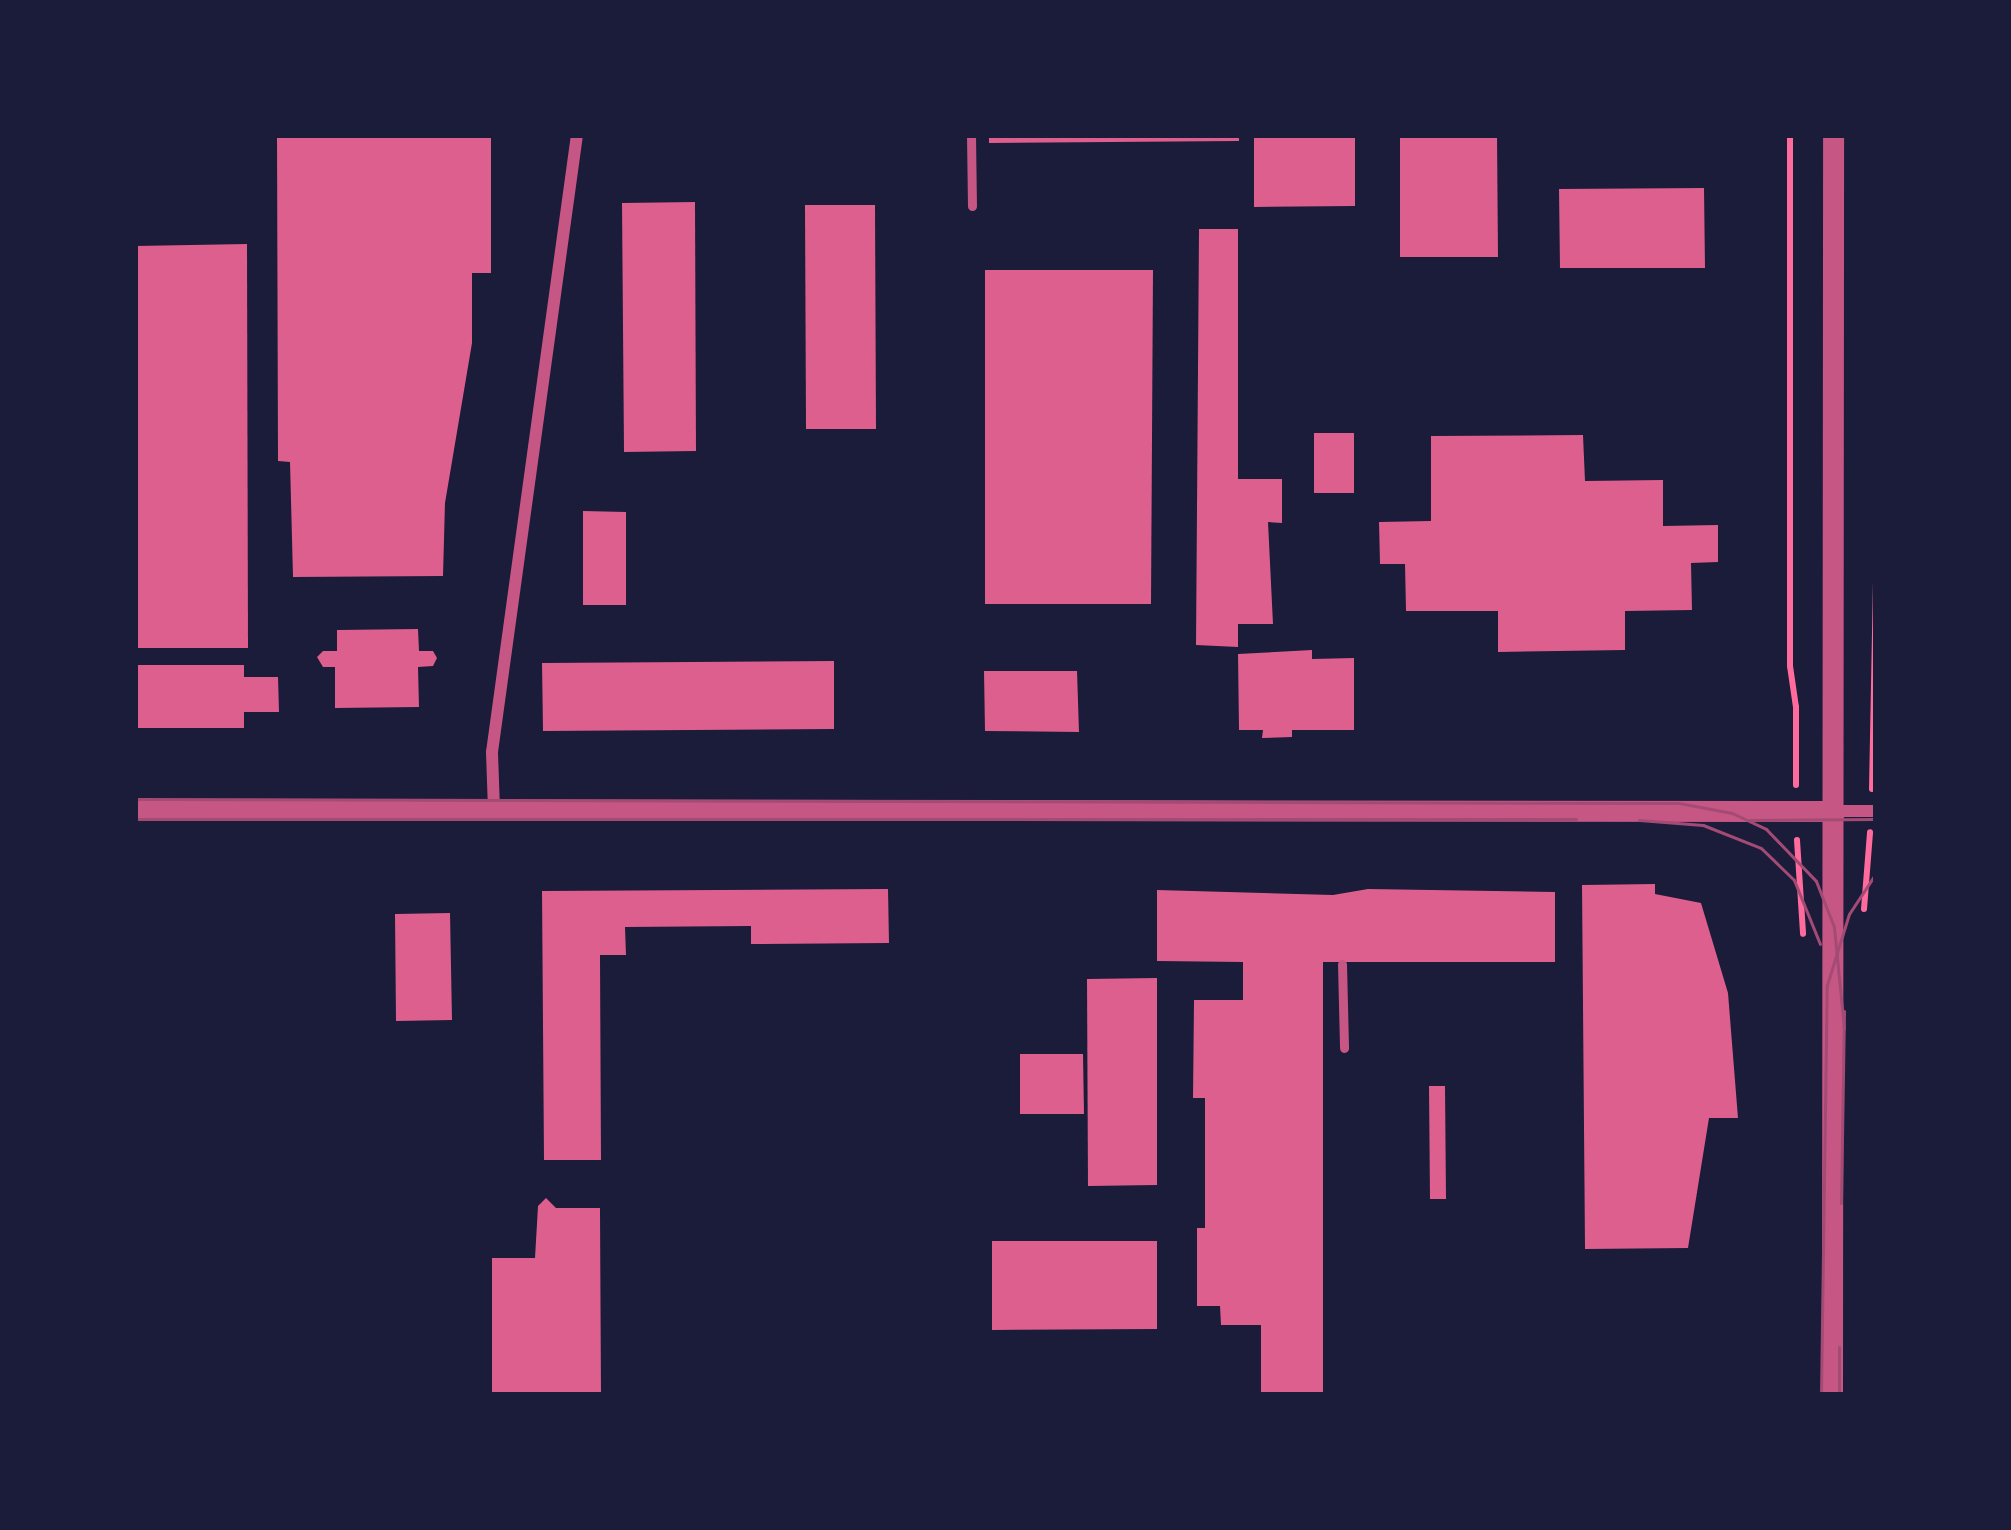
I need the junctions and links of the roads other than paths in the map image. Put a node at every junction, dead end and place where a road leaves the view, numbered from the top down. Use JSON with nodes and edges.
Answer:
{"nodes":[{"id":1,"x":577,"y":135,"type":"edge"},
{"id":2,"x":971,"y":135,"type":"edge"},
{"id":3,"x":1833,"y":135,"type":"edge"},
{"id":4,"x":972,"y":206,"type":"dead end"},
{"id":5,"x":135,"y":809,"type":"edge"},
{"id":6,"x":494,"y":810,"type":"junction"},
{"id":7,"x":1835,"y":811,"type":"junction"},
{"id":8,"x":1876,"y":811,"type":"edge"},
{"id":9,"x":1342,"y":964,"type":"dead end"},
{"id":10,"x":1343,"y":1048,"type":"dead end"},
{"id":11,"x":1832,"y":1395,"type":"edge"}],
"edges":[{"from":1,"to":6,"type":"street"},
{"from":2,"to":4,"type":"lane"},
{"from":3,"to":7,"type":"street"},
{"from":5,"to":6,"type":"street"},
{"from":6,"to":7,"type":"street"},
{"from":7,"to":8,"type":"street"},
{"from":7,"to":11,"type":"street"},
{"from":9,"to":10,"type":"lane"}]}
